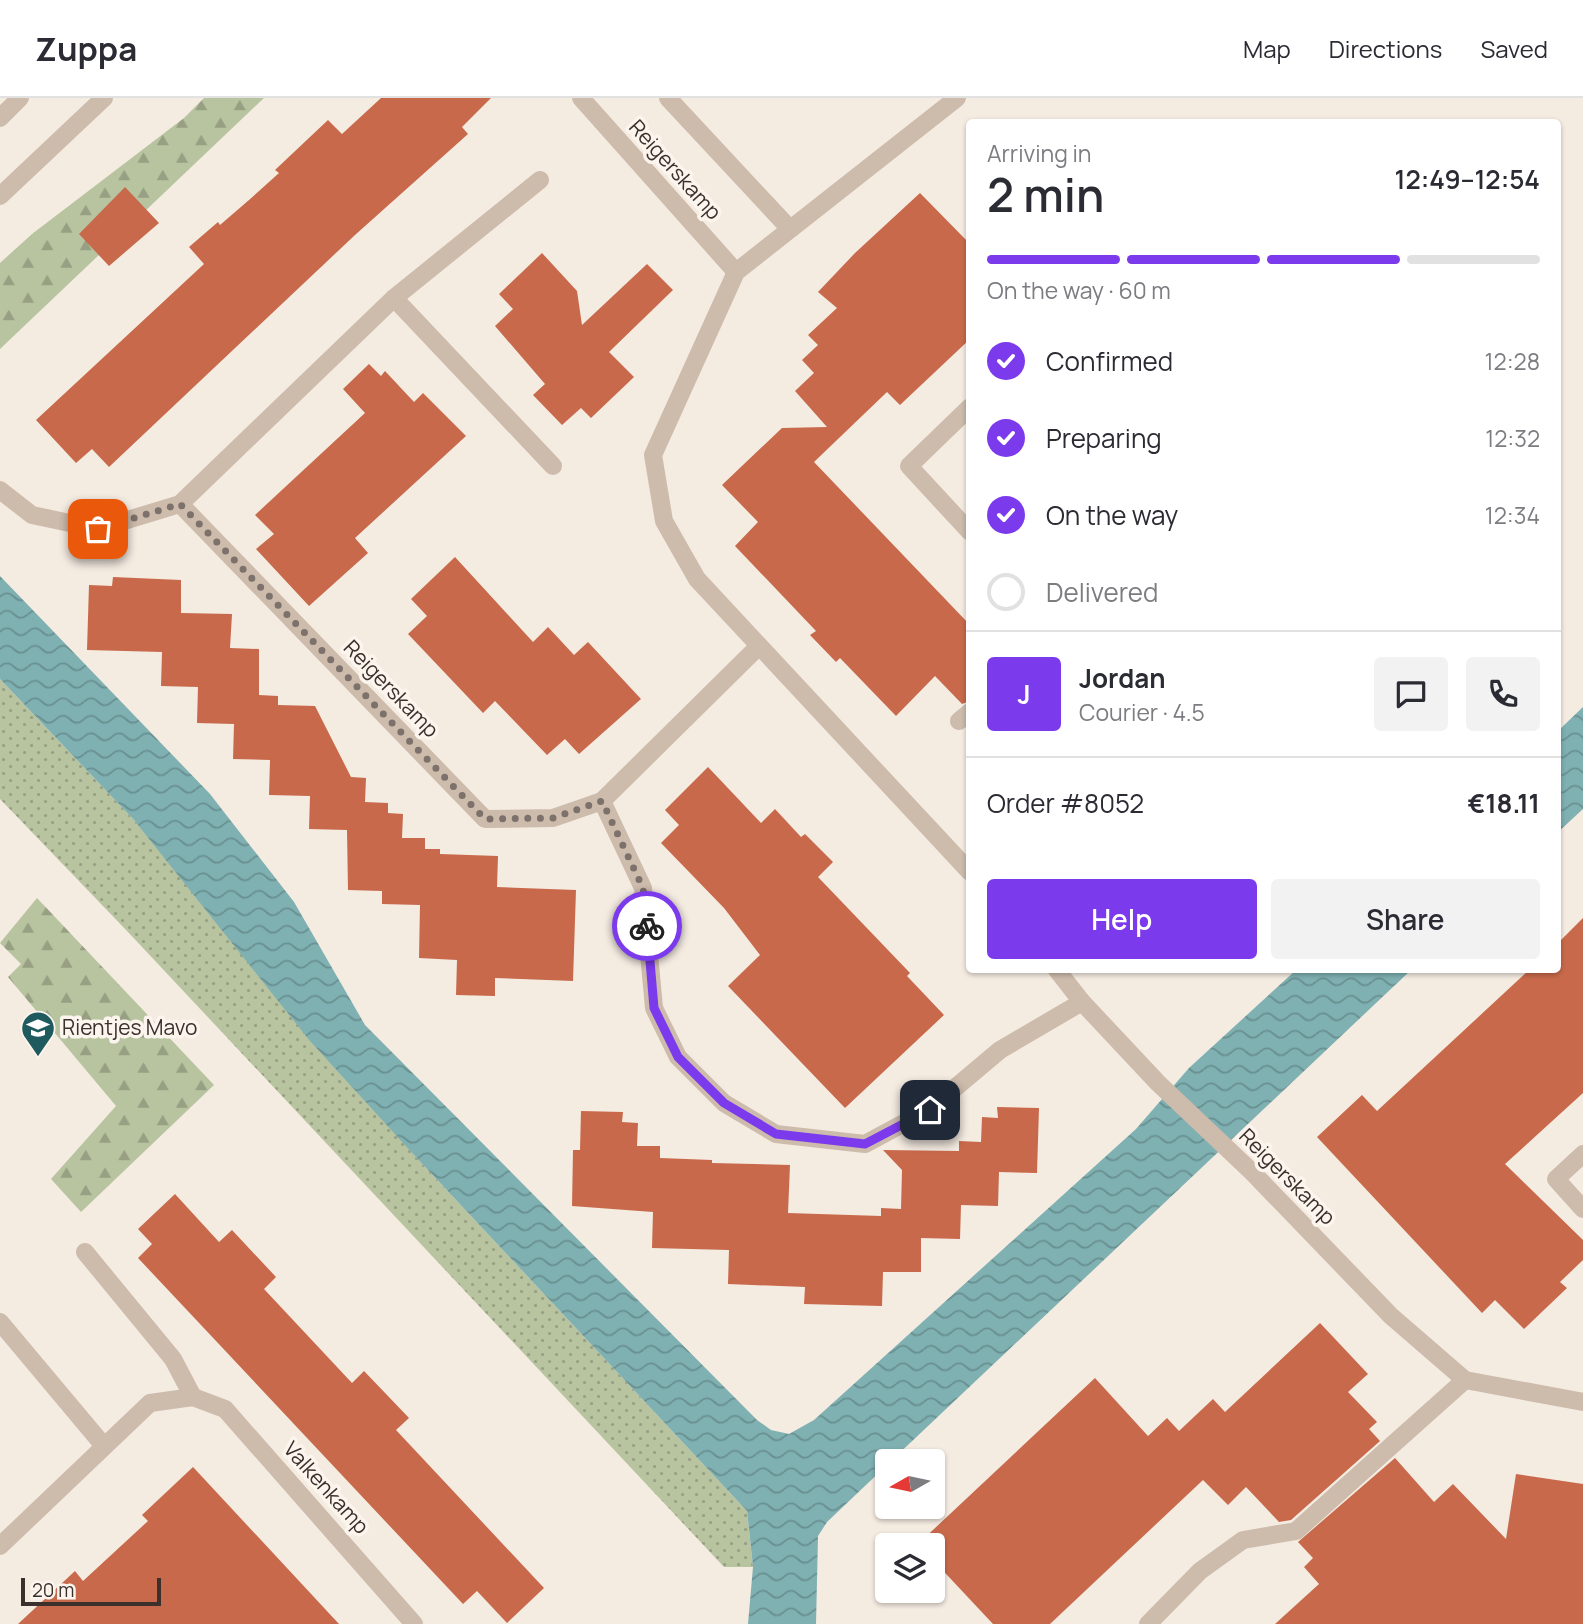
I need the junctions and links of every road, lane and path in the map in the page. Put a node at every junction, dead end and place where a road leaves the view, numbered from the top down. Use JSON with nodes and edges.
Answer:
{"nodes":[{"id":1,"x":20,"y":98,"type":"edge"},
{"id":2,"x":104,"y":98,"type":"edge"},
{"id":3,"x":581,"y":98,"type":"edge"},
{"id":4,"x":668,"y":98,"type":"edge"},
{"id":5,"x":957,"y":98,"type":"edge"},
{"id":6,"x":0,"y":118,"type":"edge"},
{"id":7,"x":540,"y":180,"type":"dead end"},
{"id":8,"x":0,"y":196,"type":"edge"},
{"id":9,"x":790,"y":229,"type":"junction"},
{"id":10,"x":736,"y":272,"type":"junction"},
{"id":11,"x":394,"y":298,"type":"junction"},
{"id":12,"x":966,"y":411,"type":"edge"},
{"id":13,"x":553,"y":466,"type":"dead end"},
{"id":14,"x":0,"y":490,"type":"edge"},
{"id":15,"x":180,"y":504,"type":"junction"},
{"id":16,"x":966,"y":528,"type":"edge"},
{"id":17,"x":758,"y":647,"type":"junction"},
{"id":18,"x":602,"y":801,"type":"junction"},
{"id":19,"x":966,"y":868,"type":"edge"},
{"id":20,"x":1059,"y":973,"type":"edge"},
{"id":21,"x":1083,"y":1002,"type":"junction"},
{"id":22,"x":1583,"y":1154,"type":"edge"},
{"id":23,"x":1583,"y":1209,"type":"edge"},
{"id":24,"x":85,"y":1252,"type":"dead end"},
{"id":25,"x":0,"y":1322,"type":"edge"},
{"id":26,"x":1465,"y":1380,"type":"junction"},
{"id":27,"x":193,"y":1397,"type":"junction"},
{"id":28,"x":1583,"y":1402,"type":"edge"},
{"id":29,"x":104,"y":1446,"type":"junction"},
{"id":30,"x":1,"y":1543,"type":"edge"},
{"id":31,"x":414,"y":1624,"type":"edge"},
{"id":32,"x":1148,"y":1624,"type":"edge"}],
"edges":[{"from":1,"to":6,"type":"street"},
{"from":2,"to":8,"type":"street"},
{"from":3,"to":10,"type":"street","name":"Reigerskamp"},
{"from":4,"to":9,"type":"street","name":"Reigerskamp"},
{"from":5,"to":9,"type":"street"},
{"from":7,"to":11,"type":"street"},
{"from":9,"to":10,"type":"street"},
{"from":10,"to":17,"type":"street"},
{"from":11,"to":13,"type":"street"},
{"from":11,"to":15,"type":"street"},
{"from":12,"to":16,"type":"street"},
{"from":14,"to":15,"type":"street"},
{"from":15,"to":18,"type":"street","name":"Reigerskamp"},
{"from":17,"to":18,"type":"street","name":"Reigerskamp"},
{"from":17,"to":19,"type":"street"},
{"from":18,"to":21,"type":"street"},
{"from":20,"to":21,"type":"street","name":"Reigerskamp"},
{"from":21,"to":26,"type":"street","name":"Reigerskamp"},
{"from":22,"to":23,"type":"street"},
{"from":24,"to":27,"type":"street"},
{"from":25,"to":29,"type":"street"},
{"from":26,"to":28,"type":"street"},
{"from":26,"to":32,"type":"street"},
{"from":27,"to":29,"type":"street","name":"Valkenkamp"},
{"from":27,"to":31,"type":"street","name":"Valkenkamp"},
{"from":29,"to":30,"type":"street","name":"Valkenkamp"}]}
